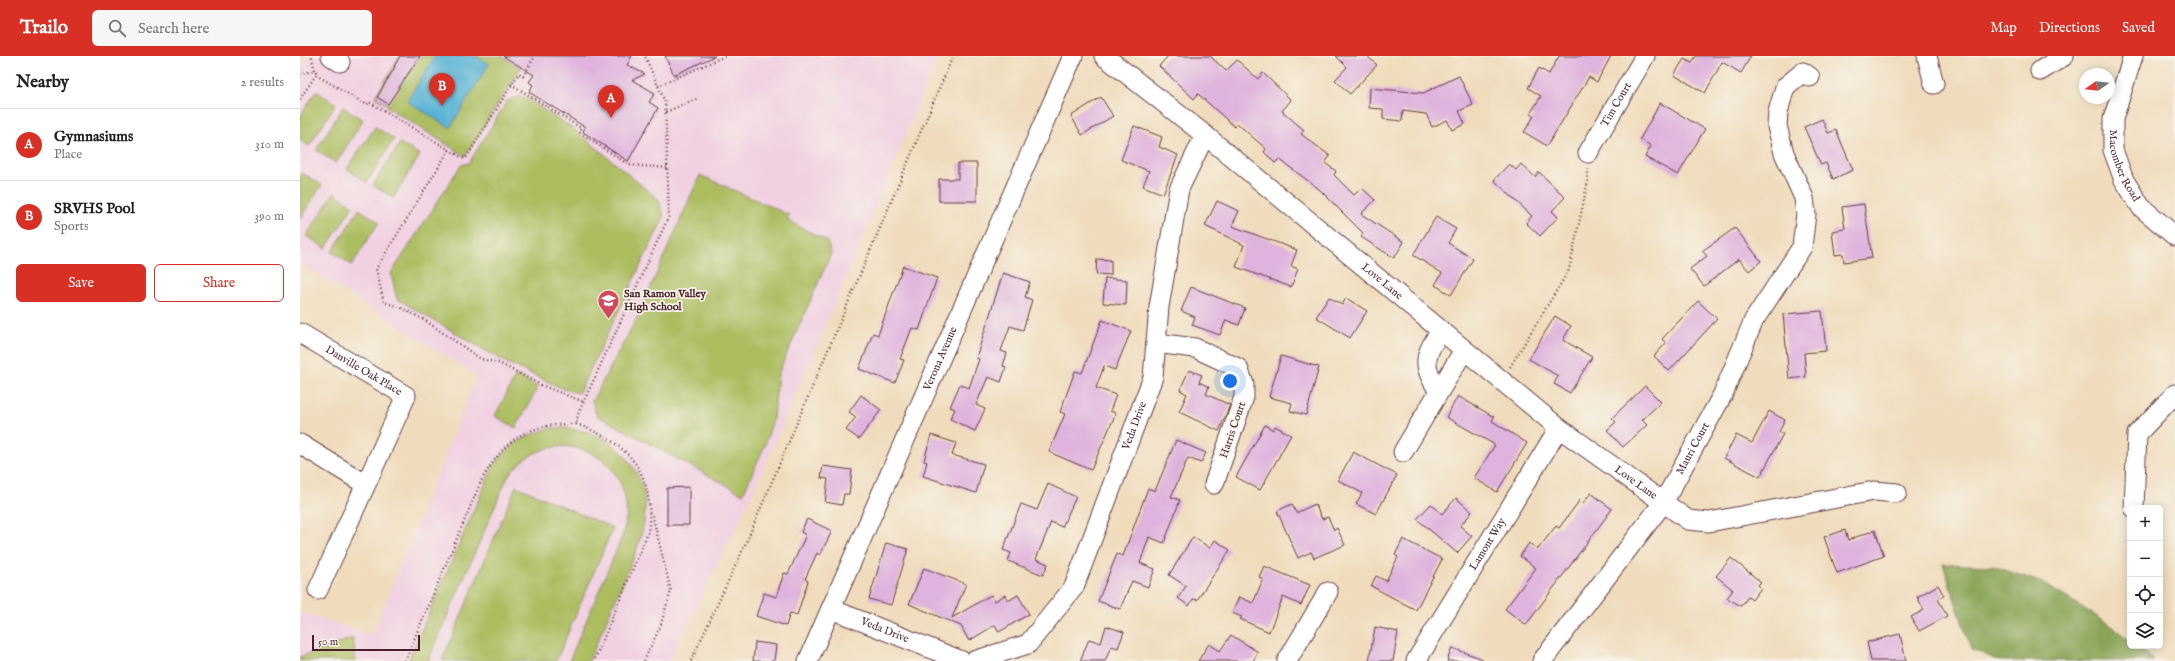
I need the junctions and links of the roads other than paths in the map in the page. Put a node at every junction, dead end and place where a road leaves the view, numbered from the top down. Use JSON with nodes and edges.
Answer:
{"nodes":[{"id":1,"x":1073,"y":56,"type":"edge"},
{"id":2,"x":1104,"y":56,"type":"edge"},
{"id":3,"x":1645,"y":56,"type":"edge"},
{"id":4,"x":1927,"y":56,"type":"edge"},
{"id":5,"x":2064,"y":56,"type":"edge"},
{"id":6,"x":2133,"y":56,"type":"edge"},
{"id":7,"x":2040,"y":71,"type":"dead end"},
{"id":8,"x":1810,"y":77,"type":"dead end"},
{"id":9,"x":1934,"y":84,"type":"dead end"},
{"id":10,"x":1205,"y":135,"type":"junction"},
{"id":11,"x":1588,"y":152,"type":"road end"},
{"id":12,"x":2175,"y":236,"type":"edge"},
{"id":13,"x":1441,"y":330,"type":"junction"},
{"id":14,"x":300,"y":333,"type":"edge"},
{"id":15,"x":1156,"y":343,"type":"junction"},
{"id":16,"x":1464,"y":350,"type":"junction"},
{"id":17,"x":1439,"y":391,"type":"junction"},
{"id":18,"x":2175,"y":394,"type":"edge"},
{"id":19,"x":1559,"y":428,"type":"junction"},
{"id":20,"x":300,"y":444,"type":"edge"},
{"id":21,"x":1403,"y":452,"type":"dead end"},
{"id":22,"x":365,"y":484,"type":"junction"},
{"id":23,"x":1214,"y":484,"type":"dead end"},
{"id":24,"x":1897,"y":493,"type":"dead end"},
{"id":25,"x":1663,"y":503,"type":"junction"},
{"id":26,"x":2134,"y":505,"type":"edge"},
{"id":27,"x":318,"y":590,"type":"dead end"},
{"id":28,"x":1328,"y":592,"type":"dead end"},
{"id":29,"x":830,"y":608,"type":"junction"},
{"id":30,"x":808,"y":661,"type":"edge"},
{"id":31,"x":962,"y":661,"type":"edge"},
{"id":32,"x":974,"y":661,"type":"edge"},
{"id":33,"x":1287,"y":661,"type":"edge"},
{"id":34,"x":1416,"y":661,"type":"edge"},
{"id":35,"x":1542,"y":661,"type":"edge"}],
"edges":[{"from":1,"to":29,"type":"street","name":"Verona Avenue"},
{"from":2,"to":10,"type":"street","name":"Love Lane"},
{"from":3,"to":11,"type":"street","name":"Tim Court"},
{"from":4,"to":9,"type":"street"},
{"from":5,"to":7,"type":"street"},
{"from":6,"to":12,"type":"street","name":"Macomber Road"},
{"from":8,"to":25,"type":"street","name":"Mauri Court"},
{"from":10,"to":13,"type":"street","name":"Love Lane"},
{"from":10,"to":15,"type":"street","name":"Veda Drive"},
{"from":13,"to":16,"type":"street","name":"Love Lane"},
{"from":13,"to":17,"type":"street"},
{"from":14,"to":22,"type":"street","name":"Danville Oak Place"},
{"from":15,"to":23,"type":"street","name":"Harris Court"},
{"from":15,"to":32,"type":"street","name":"Veda Drive"},
{"from":16,"to":17,"type":"street"},
{"from":16,"to":19,"type":"street","name":"Love Lane"},
{"from":17,"to":21,"type":"street"},
{"from":18,"to":26,"type":"street"},
{"from":19,"to":25,"type":"street","name":"Love Lane"},
{"from":19,"to":34,"type":"street","name":"Lamont Way"},
{"from":20,"to":22,"type":"street"},
{"from":22,"to":27,"type":"street","name":"Danville Oak Place"},
{"from":24,"to":25,"type":"street","name":"Love Lane"},
{"from":25,"to":35,"type":"street","name":"Love Lane"},
{"from":28,"to":33,"type":"street"},
{"from":29,"to":30,"type":"street","name":"Verona Avenue"},
{"from":29,"to":31,"type":"street","name":"Veda Drive"}]}
